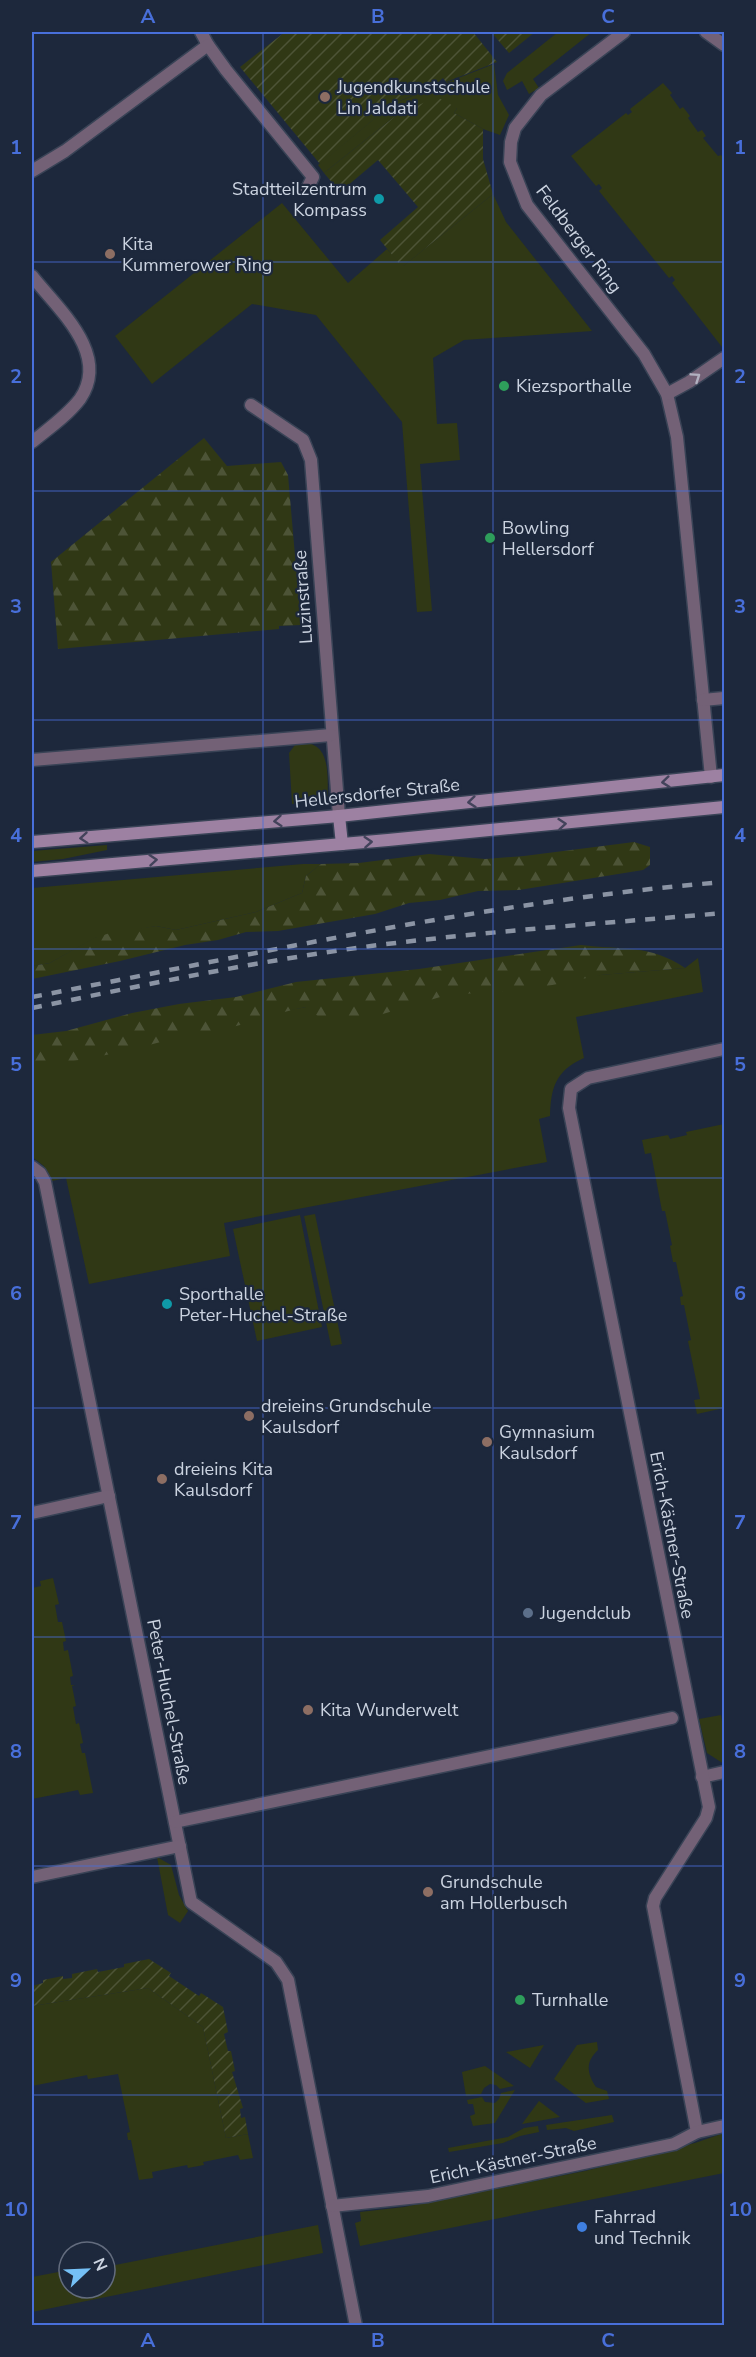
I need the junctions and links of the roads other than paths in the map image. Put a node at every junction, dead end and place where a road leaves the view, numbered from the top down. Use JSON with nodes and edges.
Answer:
{"nodes":[{"id":1,"x":201,"y":32,"type":"edge"},
{"id":2,"x":624,"y":32,"type":"edge"},
{"id":3,"x":706,"y":32,"type":"edge"},
{"id":4,"x":208,"y":45,"type":"junction"},
{"id":5,"x":724,"y":45,"type":"edge"},
{"id":6,"x":32,"y":171,"type":"edge"},
{"id":7,"x":307,"y":189,"type":"dead end"},
{"id":8,"x":32,"y":276,"type":"edge"},
{"id":9,"x":724,"y":358,"type":"edge"},
{"id":10,"x":667,"y":394,"type":"junction"},
{"id":11,"x":251,"y":405,"type":"dead end"},
{"id":12,"x":32,"y":442,"type":"edge"},
{"id":13,"x":724,"y":698,"type":"edge"},
{"id":14,"x":703,"y":699,"type":"junction"},
{"id":15,"x":331,"y":735,"type":"junction"},
{"id":16,"x":32,"y":760,"type":"edge"},
{"id":17,"x":724,"y":775,"type":"edge"},
{"id":18,"x":711,"y":777,"type":"junction"},
{"id":19,"x":724,"y":807,"type":"edge"},
{"id":20,"x":339,"y":816,"type":"junction"},
{"id":21,"x":32,"y":842,"type":"edge"},
{"id":22,"x":342,"y":844,"type":"junction"},
{"id":23,"x":32,"y":871,"type":"edge"},
{"id":24,"x":724,"y":1049,"type":"edge"},
{"id":25,"x":32,"y":1167,"type":"edge"},
{"id":26,"x":110,"y":1496,"type":"junction"},
{"id":27,"x":32,"y":1513,"type":"edge"},
{"id":28,"x":672,"y":1718,"type":"dead end"},
{"id":29,"x":724,"y":1772,"type":"edge"},
{"id":30,"x":702,"y":1777,"type":"junction"},
{"id":31,"x":175,"y":1822,"type":"junction"},
{"id":32,"x":180,"y":1846,"type":"junction"},
{"id":33,"x":32,"y":1876,"type":"edge"},
{"id":34,"x":724,"y":2126,"type":"edge"},
{"id":35,"x":697,"y":2132,"type":"junction"},
{"id":36,"x":332,"y":2206,"type":"junction"},
{"id":37,"x":356,"y":2325,"type":"edge"}],
"edges":[{"from":1,"to":4,"type":"street"},
{"from":2,"to":10,"type":"street","name":"Feldberger Ring"},
{"from":3,"to":5,"type":"street"},
{"from":4,"to":6,"type":"street"},
{"from":4,"to":7,"type":"street"},
{"from":8,"to":12,"type":"street"},
{"from":10,"to":9,"type":"street","one_way":true},
{"from":10,"to":14,"type":"street","name":"Feldberger Ring"},
{"from":11,"to":15,"type":"street","name":"Luzinstraße"},
{"from":13,"to":14,"type":"street"},
{"from":14,"to":18,"type":"street","name":"Feldberger Ring"},
{"from":15,"to":16,"type":"street"},
{"from":15,"to":20,"type":"street","name":"Luzinstraße"},
{"from":17,"to":18,"type":"main road","name":"Hellersdorfer Straße"},
{"from":18,"to":20,"type":"main road","name":"Hellersdorfer Straße","one_way":true},
{"from":22,"to":19,"type":"main road","one_way":true},
{"from":20,"to":21,"type":"main road","name":"Hellersdorfer Straße","one_way":true},
{"from":20,"to":22,"type":"main road"},
{"from":23,"to":22,"type":"main road","one_way":true},
{"from":24,"to":30,"type":"street","name":"Erich-Kästner-Straße"},
{"from":25,"to":26,"type":"street","name":"Peter-Huchel-Straße"},
{"from":26,"to":27,"type":"street"},
{"from":26,"to":31,"type":"street","name":"Peter-Huchel-Straße"},
{"from":28,"to":31,"type":"street"},
{"from":29,"to":30,"type":"street"},
{"from":30,"to":35,"type":"street","name":"Erich-Kästner-Straße"},
{"from":31,"to":32,"type":"street","name":"Peter-Huchel-Straße"},
{"from":32,"to":33,"type":"street"},
{"from":32,"to":36,"type":"street","name":"Peter-Huchel-Straße"},
{"from":34,"to":35,"type":"street","name":"Erich-Kästner-Straße"},
{"from":35,"to":36,"type":"street","name":"Erich-Kästner-Straße"},
{"from":36,"to":37,"type":"street","name":"Peter-Huchel-Straße"}]}
